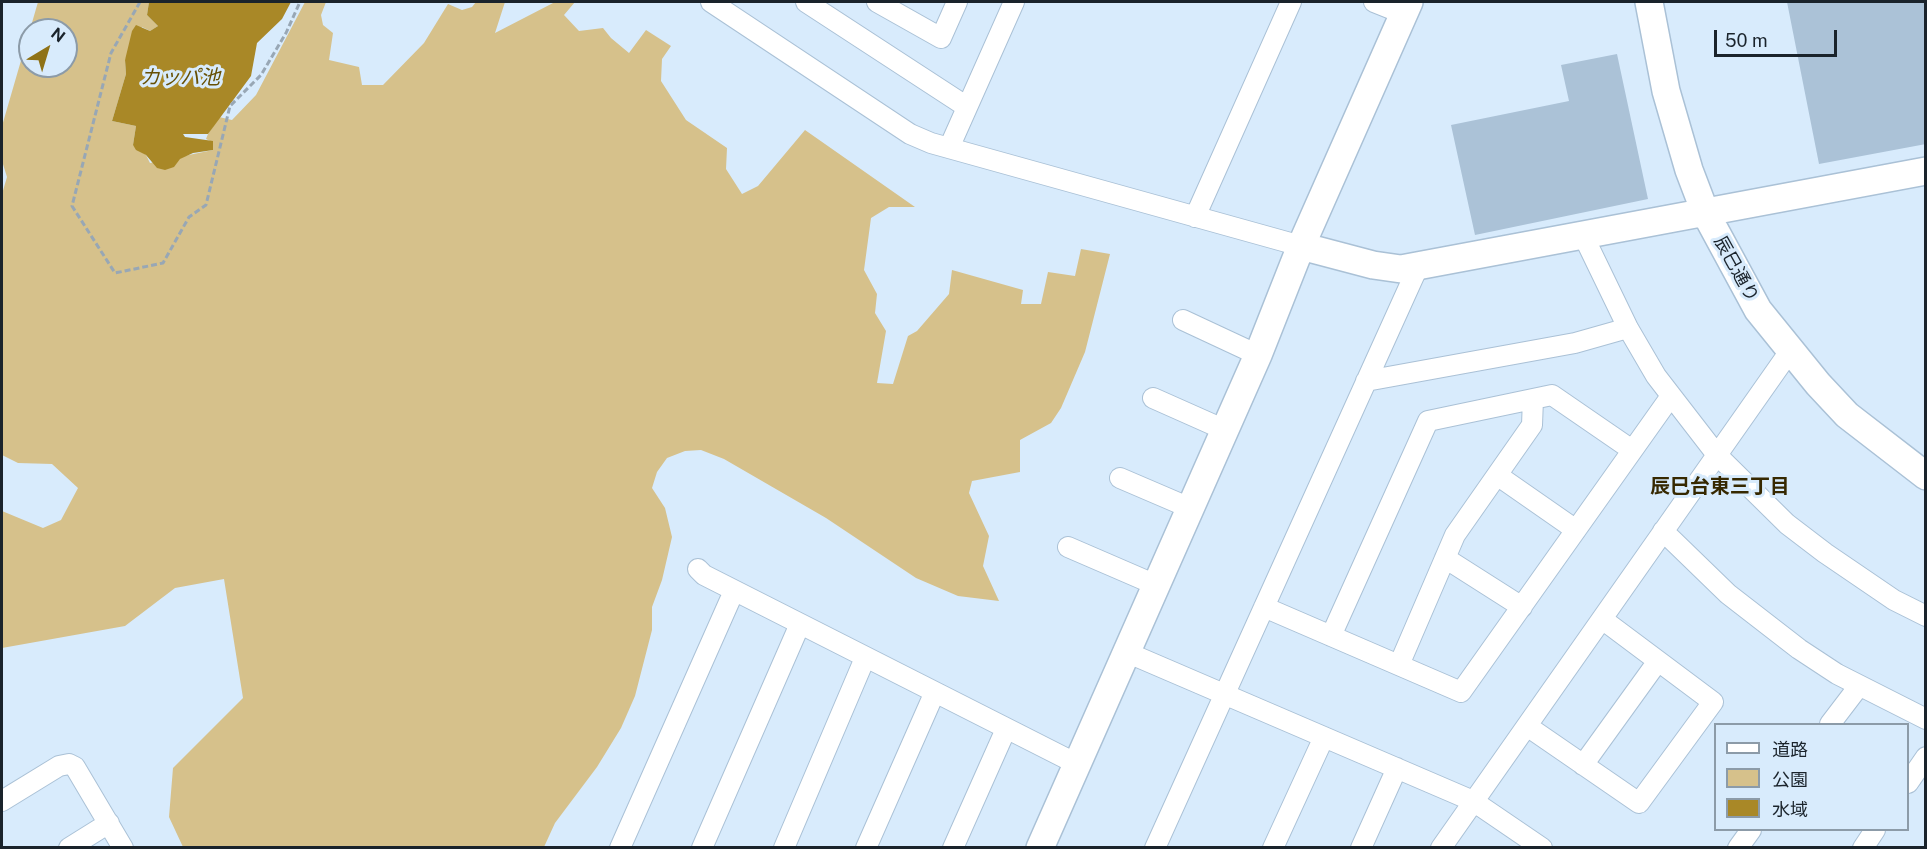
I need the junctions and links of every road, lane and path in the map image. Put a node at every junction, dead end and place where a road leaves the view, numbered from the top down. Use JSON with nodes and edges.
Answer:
{"nodes":[{"id":1,"x":140,"y":2,"type":"edge"},
{"id":2,"x":300,"y":2,"type":"edge"},
{"id":3,"x":711,"y":2,"type":"edge"},
{"id":4,"x":806,"y":2,"type":"edge"},
{"id":5,"x":877,"y":2,"type":"edge"},
{"id":6,"x":957,"y":2,"type":"edge"},
{"id":7,"x":1014,"y":2,"type":"edge"},
{"id":8,"x":1291,"y":2,"type":"edge"},
{"id":9,"x":1374,"y":2,"type":"edge"},
{"id":10,"x":1649,"y":2,"type":"edge"},
{"id":11,"x":1406,"y":8,"type":"edge"},
{"id":12,"x":968,"y":107,"type":"junction"},
{"id":13,"x":949,"y":148,"type":"junction"},
{"id":14,"x":1926,"y":171,"type":"edge"},
{"id":15,"x":1705,"y":212,"type":"junction"},
{"id":16,"x":1195,"y":217,"type":"junction"},
{"id":17,"x":1583,"y":235,"type":"junction"},
{"id":18,"x":1301,"y":246,"type":"junction"},
{"id":19,"x":1418,"y":267,"type":"junction"},
{"id":20,"x":1183,"y":320,"type":"dead end"},
{"id":21,"x":1628,"y":328,"type":"junction"},
{"id":22,"x":1790,"y":351,"type":"junction"},
{"id":23,"x":1258,"y":355,"type":"junction"},
{"id":24,"x":1366,"y":381,"type":"junction"},
{"id":25,"x":1671,"y":396,"type":"junction"},
{"id":26,"x":1152,"y":398,"type":"dead end"},
{"id":27,"x":1533,"y":399,"type":"junction"},
{"id":28,"x":1225,"y":430,"type":"junction"},
{"id":29,"x":1632,"y":450,"type":"junction"},
{"id":30,"x":1717,"y":455,"type":"junction"},
{"id":31,"x":1497,"y":475,"type":"junction"},
{"id":32,"x":1926,"y":476,"type":"edge"},
{"id":33,"x":1120,"y":478,"type":"dead end"},
{"id":34,"x":1190,"y":508,"type":"junction"},
{"id":35,"x":1576,"y":530,"type":"junction"},
{"id":36,"x":1663,"y":531,"type":"junction"},
{"id":37,"x":1068,"y":547,"type":"dead end"},
{"id":38,"x":1445,"y":558,"type":"junction"},
{"id":39,"x":698,"y":569,"type":"dead end"},
{"id":40,"x":1156,"y":585,"type":"junction"},
{"id":41,"x":734,"y":591,"type":"junction"},
{"id":42,"x":1264,"y":607,"type":"junction"},
{"id":43,"x":1522,"y":607,"type":"junction"},
{"id":44,"x":1926,"y":616,"type":"edge"},
{"id":45,"x":1602,"y":619,"type":"junction"},
{"id":46,"x":800,"y":624,"type":"junction"},
{"id":47,"x":1331,"y":636,"type":"junction"},
{"id":48,"x":1126,"y":652,"type":"junction"},
{"id":49,"x":865,"y":658,"type":"junction"},
{"id":50,"x":1658,"y":661,"type":"junction"},
{"id":51,"x":1399,"y":665,"type":"junction"},
{"id":52,"x":1859,"y":686,"type":"junction"},
{"id":53,"x":934,"y":694,"type":"junction"},
{"id":54,"x":1225,"y":694,"type":"junction"},
{"id":55,"x":1926,"y":719,"type":"edge"},
{"id":56,"x":1831,"y":723,"type":"edge"},
{"id":57,"x":1527,"y":726,"type":"junction"},
{"id":58,"x":1006,"y":729,"type":"junction"},
{"id":59,"x":1324,"y":737,"type":"junction"},
{"id":60,"x":1926,"y":757,"type":"edge"},
{"id":61,"x":1077,"y":764,"type":"junction"},
{"id":62,"x":1583,"y":765,"type":"junction"},
{"id":63,"x":1397,"y":768,"type":"junction"},
{"id":64,"x":1909,"y":782,"type":"edge"},
{"id":65,"x":2,"y":801,"type":"edge"},
{"id":66,"x":1473,"y":801,"type":"junction"},
{"id":67,"x":109,"y":823,"type":"junction"},
{"id":68,"x":1750,"y":831,"type":"edge"},
{"id":69,"x":1874,"y":831,"type":"edge"},
{"id":70,"x":69,"y":848,"type":"edge"},
{"id":71,"x":123,"y":848,"type":"edge"},
{"id":72,"x":620,"y":848,"type":"edge"},
{"id":73,"x":702,"y":848,"type":"edge"},
{"id":74,"x":784,"y":848,"type":"edge"},
{"id":75,"x":866,"y":848,"type":"edge"},
{"id":76,"x":953,"y":848,"type":"edge"},
{"id":77,"x":1040,"y":848,"type":"edge"},
{"id":78,"x":1155,"y":848,"type":"edge"},
{"id":79,"x":1274,"y":848,"type":"edge"},
{"id":80,"x":1361,"y":848,"type":"edge"},
{"id":81,"x":1441,"y":848,"type":"edge"},
{"id":82,"x":1542,"y":848,"type":"edge"},
{"id":83,"x":1738,"y":848,"type":"edge"},
{"id":84,"x":1863,"y":848,"type":"edge"}],
"edges":[{"from":1,"to":2,"type":"path"},
{"from":3,"to":13,"type":"street"},
{"from":4,"to":12,"type":"street"},
{"from":5,"to":6,"type":"street"},
{"from":7,"to":12,"type":"street"},
{"from":8,"to":16,"type":"street"},
{"from":9,"to":11,"type":"street"},
{"from":10,"to":15,"type":"street","name":"辰巳通り"},
{"from":11,"to":18,"type":"street"},
{"from":12,"to":13,"type":"street"},
{"from":13,"to":16,"type":"street"},
{"from":14,"to":15,"type":"street"},
{"from":15,"to":17,"type":"street"},
{"from":15,"to":22,"type":"street","name":"辰巳通り"},
{"from":16,"to":18,"type":"street"},
{"from":17,"to":19,"type":"street"},
{"from":17,"to":21,"type":"street"},
{"from":18,"to":19,"type":"street"},
{"from":18,"to":23,"type":"street"},
{"from":19,"to":24,"type":"street"},
{"from":20,"to":23,"type":"street"},
{"from":21,"to":24,"type":"street"},
{"from":21,"to":25,"type":"street"},
{"from":22,"to":30,"type":"street"},
{"from":22,"to":32,"type":"street","name":"辰巳通り"},
{"from":23,"to":28,"type":"street"},
{"from":24,"to":42,"type":"street"},
{"from":25,"to":29,"type":"street"},
{"from":25,"to":30,"type":"street"},
{"from":26,"to":28,"type":"street"},
{"from":27,"to":29,"type":"street"},
{"from":27,"to":31,"type":"street"},
{"from":27,"to":47,"type":"street"},
{"from":28,"to":34,"type":"street"},
{"from":29,"to":35,"type":"street"},
{"from":30,"to":36,"type":"street"},
{"from":30,"to":44,"type":"street"},
{"from":31,"to":35,"type":"street"},
{"from":31,"to":38,"type":"street"},
{"from":33,"to":34,"type":"street"},
{"from":34,"to":40,"type":"street"},
{"from":35,"to":43,"type":"street"},
{"from":36,"to":45,"type":"street"},
{"from":36,"to":52,"type":"street"},
{"from":37,"to":40,"type":"street"},
{"from":38,"to":43,"type":"street"},
{"from":38,"to":51,"type":"street"},
{"from":39,"to":41,"type":"street"},
{"from":40,"to":48,"type":"street"},
{"from":41,"to":46,"type":"street"},
{"from":41,"to":72,"type":"street"},
{"from":42,"to":47,"type":"street"},
{"from":42,"to":54,"type":"street"},
{"from":43,"to":51,"type":"street"},
{"from":45,"to":50,"type":"street"},
{"from":45,"to":57,"type":"street"},
{"from":46,"to":49,"type":"street"},
{"from":46,"to":73,"type":"street"},
{"from":47,"to":51,"type":"street"},
{"from":48,"to":54,"type":"street"},
{"from":48,"to":61,"type":"street"},
{"from":49,"to":53,"type":"street"},
{"from":49,"to":74,"type":"street"},
{"from":50,"to":62,"type":"street"},
{"from":50,"to":62,"type":"street"},
{"from":52,"to":55,"type":"street"},
{"from":52,"to":56,"type":"street"},
{"from":53,"to":58,"type":"street"},
{"from":53,"to":75,"type":"street"},
{"from":54,"to":59,"type":"street"},
{"from":54,"to":78,"type":"street"},
{"from":57,"to":62,"type":"street"},
{"from":57,"to":66,"type":"street"},
{"from":58,"to":61,"type":"street"},
{"from":58,"to":76,"type":"street"},
{"from":59,"to":63,"type":"street"},
{"from":59,"to":79,"type":"street"},
{"from":60,"to":64,"type":"street"},
{"from":61,"to":77,"type":"street"},
{"from":63,"to":66,"type":"street"},
{"from":63,"to":80,"type":"street"},
{"from":65,"to":67,"type":"street"},
{"from":66,"to":81,"type":"street"},
{"from":66,"to":82,"type":"street"},
{"from":67,"to":70,"type":"street"},
{"from":67,"to":71,"type":"street"},
{"from":68,"to":83,"type":"street"},
{"from":69,"to":84,"type":"street"}]}
